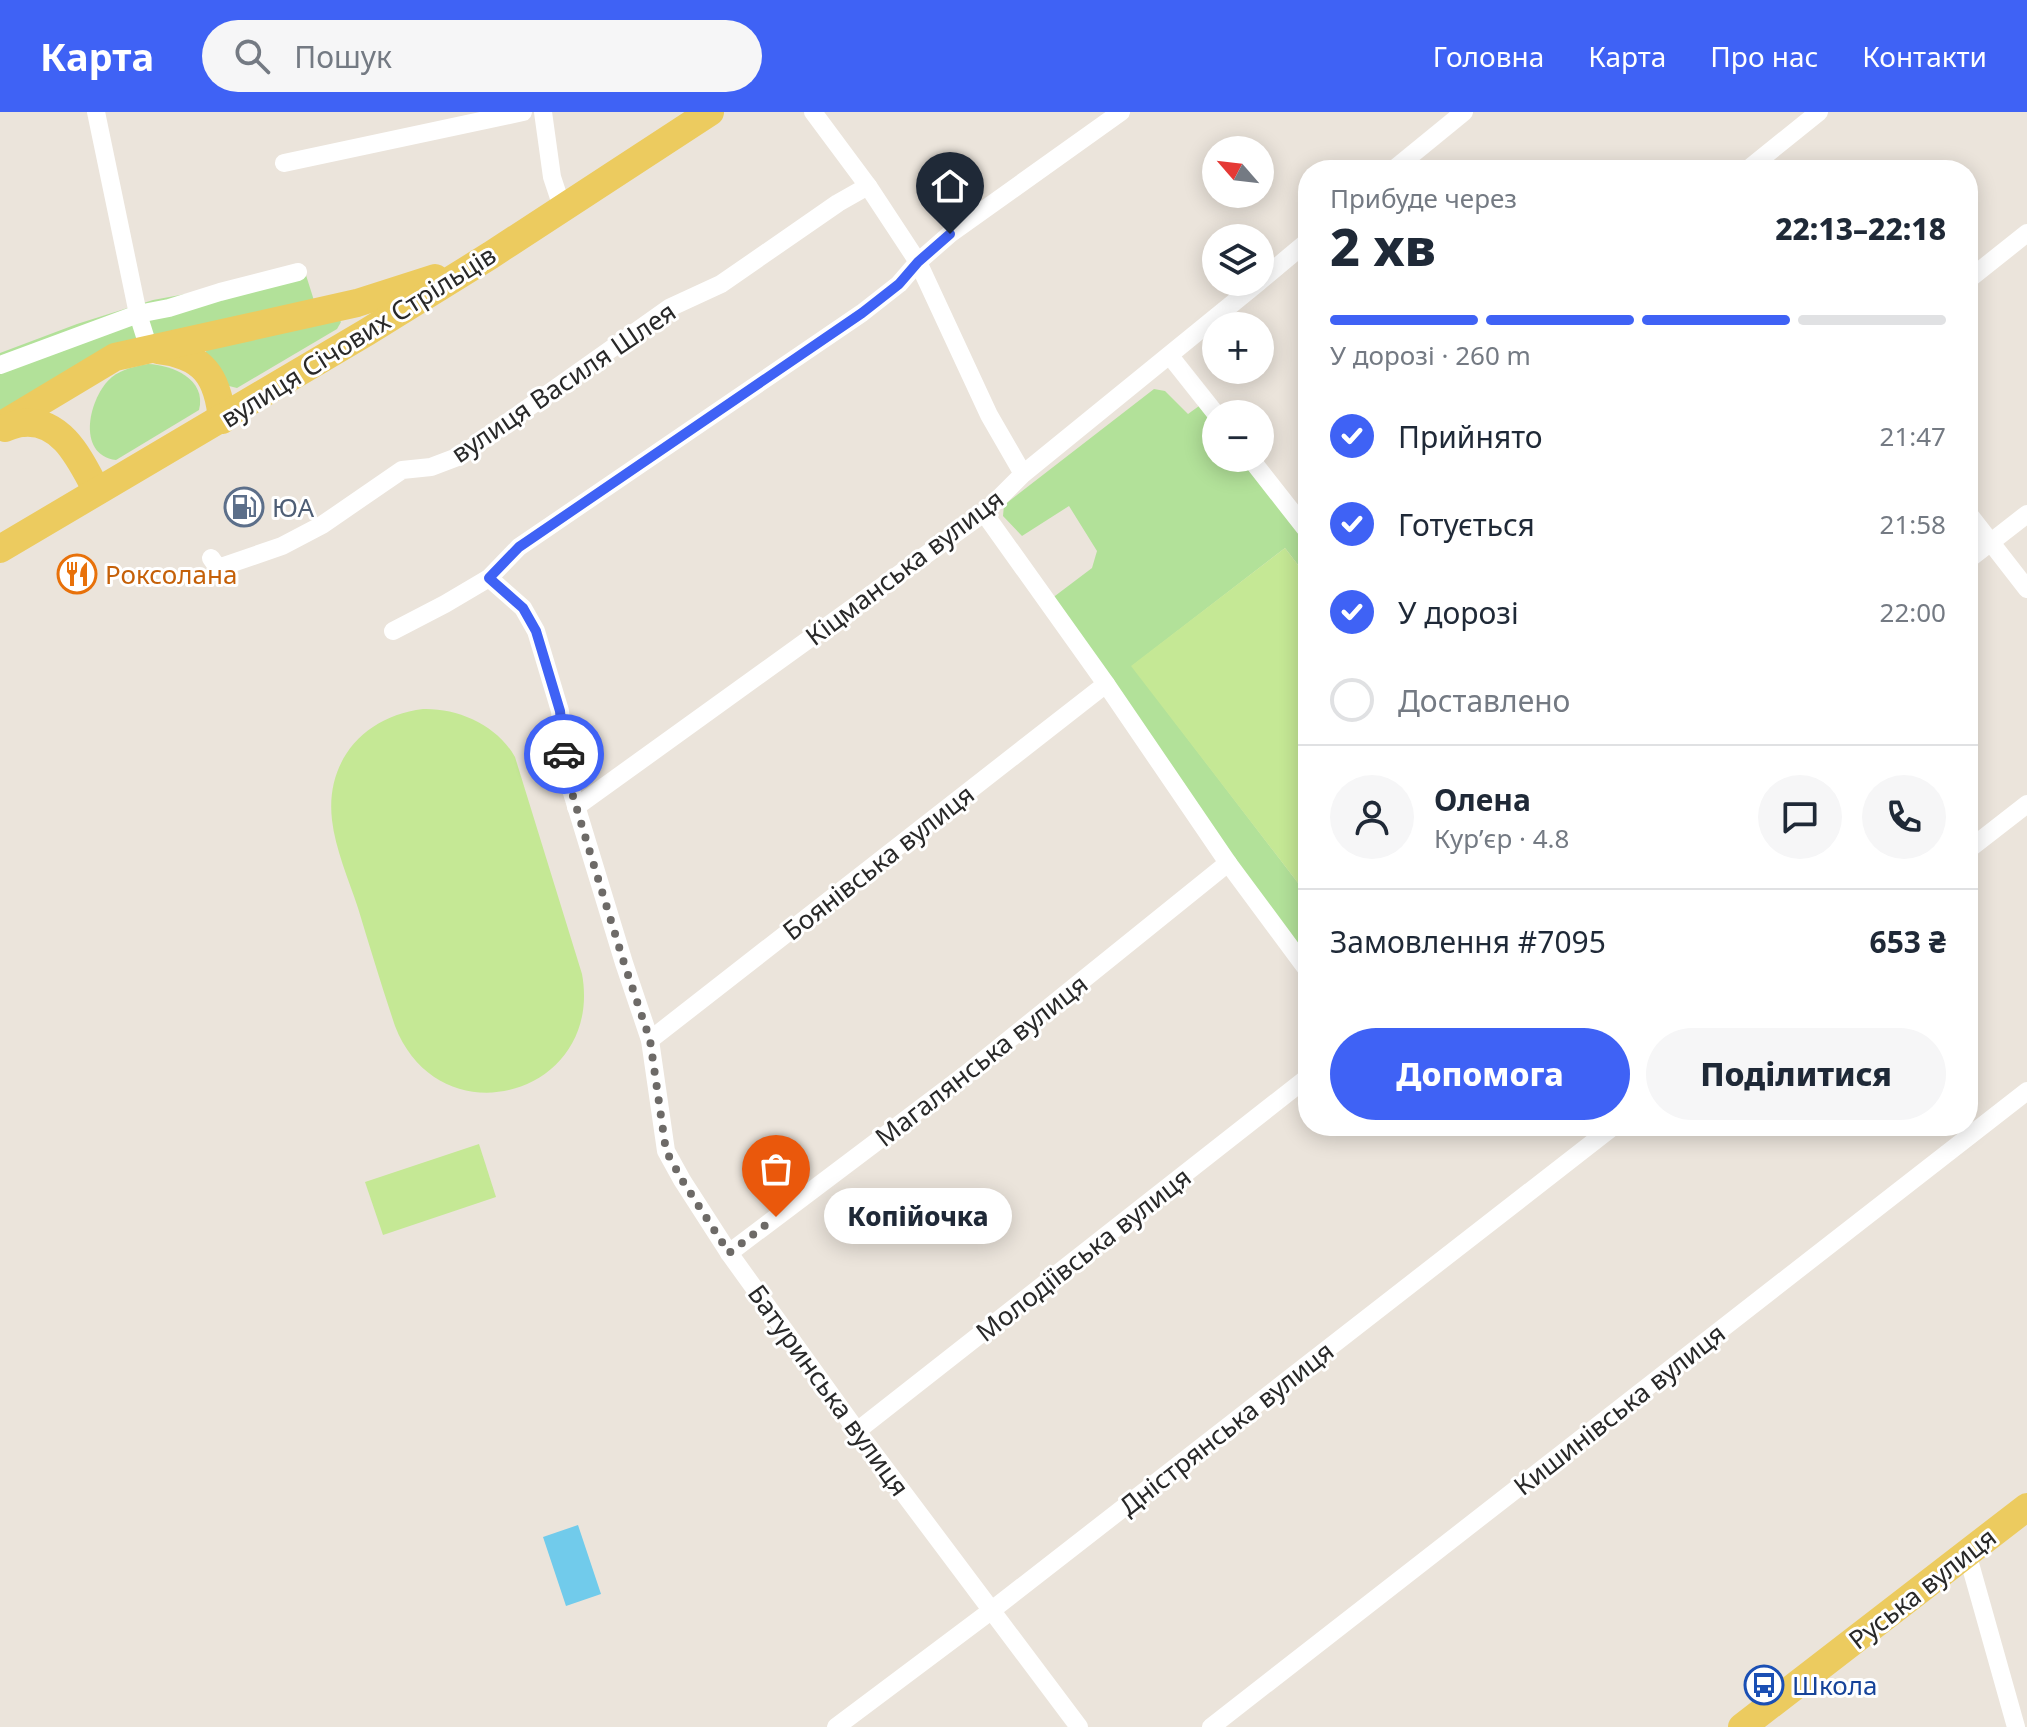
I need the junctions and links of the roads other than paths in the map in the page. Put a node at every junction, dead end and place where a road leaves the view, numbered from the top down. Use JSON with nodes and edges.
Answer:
{"nodes":[{"id":1,"x":96,"y":112,"type":"edge"},
{"id":2,"x":523,"y":112,"type":"edge"},
{"id":3,"x":543,"y":112,"type":"edge"},
{"id":4,"x":710,"y":112,"type":"edge"},
{"id":5,"x":813,"y":112,"type":"edge"},
{"id":6,"x":1121,"y":112,"type":"edge"},
{"id":7,"x":1464,"y":112,"type":"edge"},
{"id":8,"x":1819,"y":112,"type":"edge"},
{"id":9,"x":1405,"y":160,"type":"edge"},
{"id":10,"x":1759,"y":160,"type":"edge"},
{"id":11,"x":284,"y":163,"type":"dead end"},
{"id":12,"x":868,"y":186,"type":"junction"},
{"id":13,"x":562,"y":207,"type":"junction"},
{"id":14,"x":2027,"y":233,"type":"edge"},
{"id":15,"x":1298,"y":249,"type":"edge"},
{"id":16,"x":918,"y":262,"type":"junction"},
{"id":17,"x":474,"y":266,"type":"junction"},
{"id":18,"x":1274,"y":269,"type":"edge"},
{"id":19,"x":298,"y":272,"type":"dead end"},
{"id":20,"x":1978,"y":272,"type":"edge"},
{"id":21,"x":1242,"y":296,"type":"edge"},
{"id":22,"x":138,"y":314,"type":"junction"},
{"id":23,"x":149,"y":349,"type":"junction"},
{"id":24,"x":1170,"y":356,"type":"junction"},
{"id":25,"x":0,"y":365,"type":"edge"},
{"id":26,"x":1205,"y":400,"type":"edge"},
{"id":27,"x":222,"y":420,"type":"junction"},
{"id":28,"x":0,"y":428,"type":"edge"},
{"id":29,"x":1262,"y":472,"type":"edge"},
{"id":30,"x":1023,"y":474,"type":"junction"},
{"id":31,"x":97,"y":491,"type":"junction"},
{"id":32,"x":984,"y":513,"type":"junction"},
{"id":33,"x":2027,"y":514,"type":"edge"},
{"id":34,"x":1298,"y":515,"type":"edge"},
{"id":35,"x":1978,"y":527,"type":"edge"},
{"id":36,"x":1990,"y":543,"type":"junction"},
{"id":37,"x":0,"y":549,"type":"edge"},
{"id":38,"x":1978,"y":552,"type":"edge"},
{"id":39,"x":211,"y":558,"type":"dead end"},
{"id":40,"x":489,"y":578,"type":"junction"},
{"id":41,"x":2027,"y":589,"type":"edge"},
{"id":42,"x":393,"y":631,"type":"dead end"},
{"id":43,"x":1106,"y":684,"type":"junction"},
{"id":44,"x":2027,"y":804,"type":"edge"},
{"id":45,"x":576,"y":807,"type":"junction"},
{"id":46,"x":1978,"y":842,"type":"edge"},
{"id":47,"x":1228,"y":863,"type":"junction"},
{"id":48,"x":1298,"y":958,"type":"edge"},
{"id":49,"x":650,"y":1040,"type":"junction"},
{"id":50,"x":1298,"y":1085,"type":"edge"},
{"id":51,"x":2027,"y":1091,"type":"edge"},
{"id":52,"x":1978,"y":1129,"type":"edge"},
{"id":53,"x":1601,"y":1136,"type":"edge"},
{"id":54,"x":1969,"y":1136,"type":"edge"},
{"id":55,"x":729,"y":1253,"type":"junction"},
{"id":56,"x":857,"y":1431,"type":"junction"},
{"id":57,"x":2027,"y":1507,"type":"edge"},
{"id":58,"x":1967,"y":1553,"type":"junction"},
{"id":59,"x":992,"y":1610,"type":"junction"},
{"id":60,"x":836,"y":1727,"type":"edge"},
{"id":61,"x":1079,"y":1727,"type":"edge"},
{"id":62,"x":1211,"y":1727,"type":"edge"},
{"id":63,"x":1742,"y":1727,"type":"edge"},
{"id":64,"x":2016,"y":1727,"type":"edge"}],
"edges":[{"from":1,"to":22,"type":"street"},
{"from":2,"to":11,"type":"street"},
{"from":3,"to":13,"type":"street"},
{"from":4,"to":13,"type":"main road","name":"вулиця Січових Стрільців"},
{"from":5,"to":12,"type":"street"},
{"from":6,"to":16,"type":"street"},
{"from":7,"to":9,"type":"street"},
{"from":8,"to":10,"type":"street"},
{"from":12,"to":16,"type":"street"},
{"from":12,"to":39,"type":"street","name":"вулиця Василя Шлея"},
{"from":13,"to":17,"type":"main road","name":"вулиця Січових Стрільців"},
{"from":14,"to":20,"type":"street"},
{"from":15,"to":18,"type":"street","name":"Кіцманська вулиця"},
{"from":16,"to":30,"type":"street"},
{"from":16,"to":40,"type":"street"},
{"from":17,"to":23,"type":"main road"},
{"from":17,"to":27,"type":"main road","name":"вулиця Січових Стрільців"},
{"from":19,"to":22,"type":"street"},
{"from":21,"to":24,"type":"street","name":"Кіцманська вулиця"},
{"from":22,"to":23,"type":"street"},
{"from":22,"to":25,"type":"street"},
{"from":23,"to":27,"type":"main road"},
{"from":23,"to":28,"type":"main road"},
{"from":24,"to":26,"type":"street"},
{"from":24,"to":30,"type":"street","name":"Кіцманська вулиця"},
{"from":27,"to":31,"type":"main road","name":"вулиця Січових Стрільців"},
{"from":28,"to":31,"type":"main road"},
{"from":29,"to":34,"type":"street"},
{"from":30,"to":32,"type":"street","name":"Кіцманська вулиця"},
{"from":31,"to":37,"type":"main road","name":"вулиця Січових Стрільців"},
{"from":32,"to":43,"type":"street"},
{"from":32,"to":45,"type":"street","name":"Кіцманська вулиця"},
{"from":33,"to":36,"type":"street"},
{"from":35,"to":36,"type":"street"},
{"from":36,"to":38,"type":"street"},
{"from":36,"to":41,"type":"street"},
{"from":40,"to":42,"type":"street"},
{"from":40,"to":45,"type":"street","name":"Батуринська вулиця"},
{"from":43,"to":47,"type":"street"},
{"from":43,"to":49,"type":"street","name":"Боянівська вулиця"},
{"from":44,"to":46,"type":"street"},
{"from":45,"to":49,"type":"street","name":"Батуринська вулиця"},
{"from":47,"to":48,"type":"street"},
{"from":47,"to":55,"type":"street","name":"Магалянська вулиця"},
{"from":49,"to":55,"type":"street","name":"Батуринська вулиця"},
{"from":50,"to":56,"type":"street","name":"Молодіївська вулиця"},
{"from":51,"to":52,"type":"street","name":"Кишинівська вулиця"},
{"from":53,"to":59,"type":"street","name":"Дністрянська вулиця"},
{"from":54,"to":62,"type":"street","name":"Кишинівська вулиця"},
{"from":55,"to":56,"type":"street","name":"Батуринська вулиця"},
{"from":56,"to":59,"type":"street","name":"Батуринська вулиця"},
{"from":57,"to":58,"type":"main road","name":"Руська вулиця"},
{"from":58,"to":63,"type":"main road","name":"Руська вулиця"},
{"from":58,"to":64,"type":"street"},
{"from":59,"to":60,"type":"street","name":"Дністрянська вулиця"},
{"from":59,"to":61,"type":"street","name":"Батуринська вулиця"}]}
